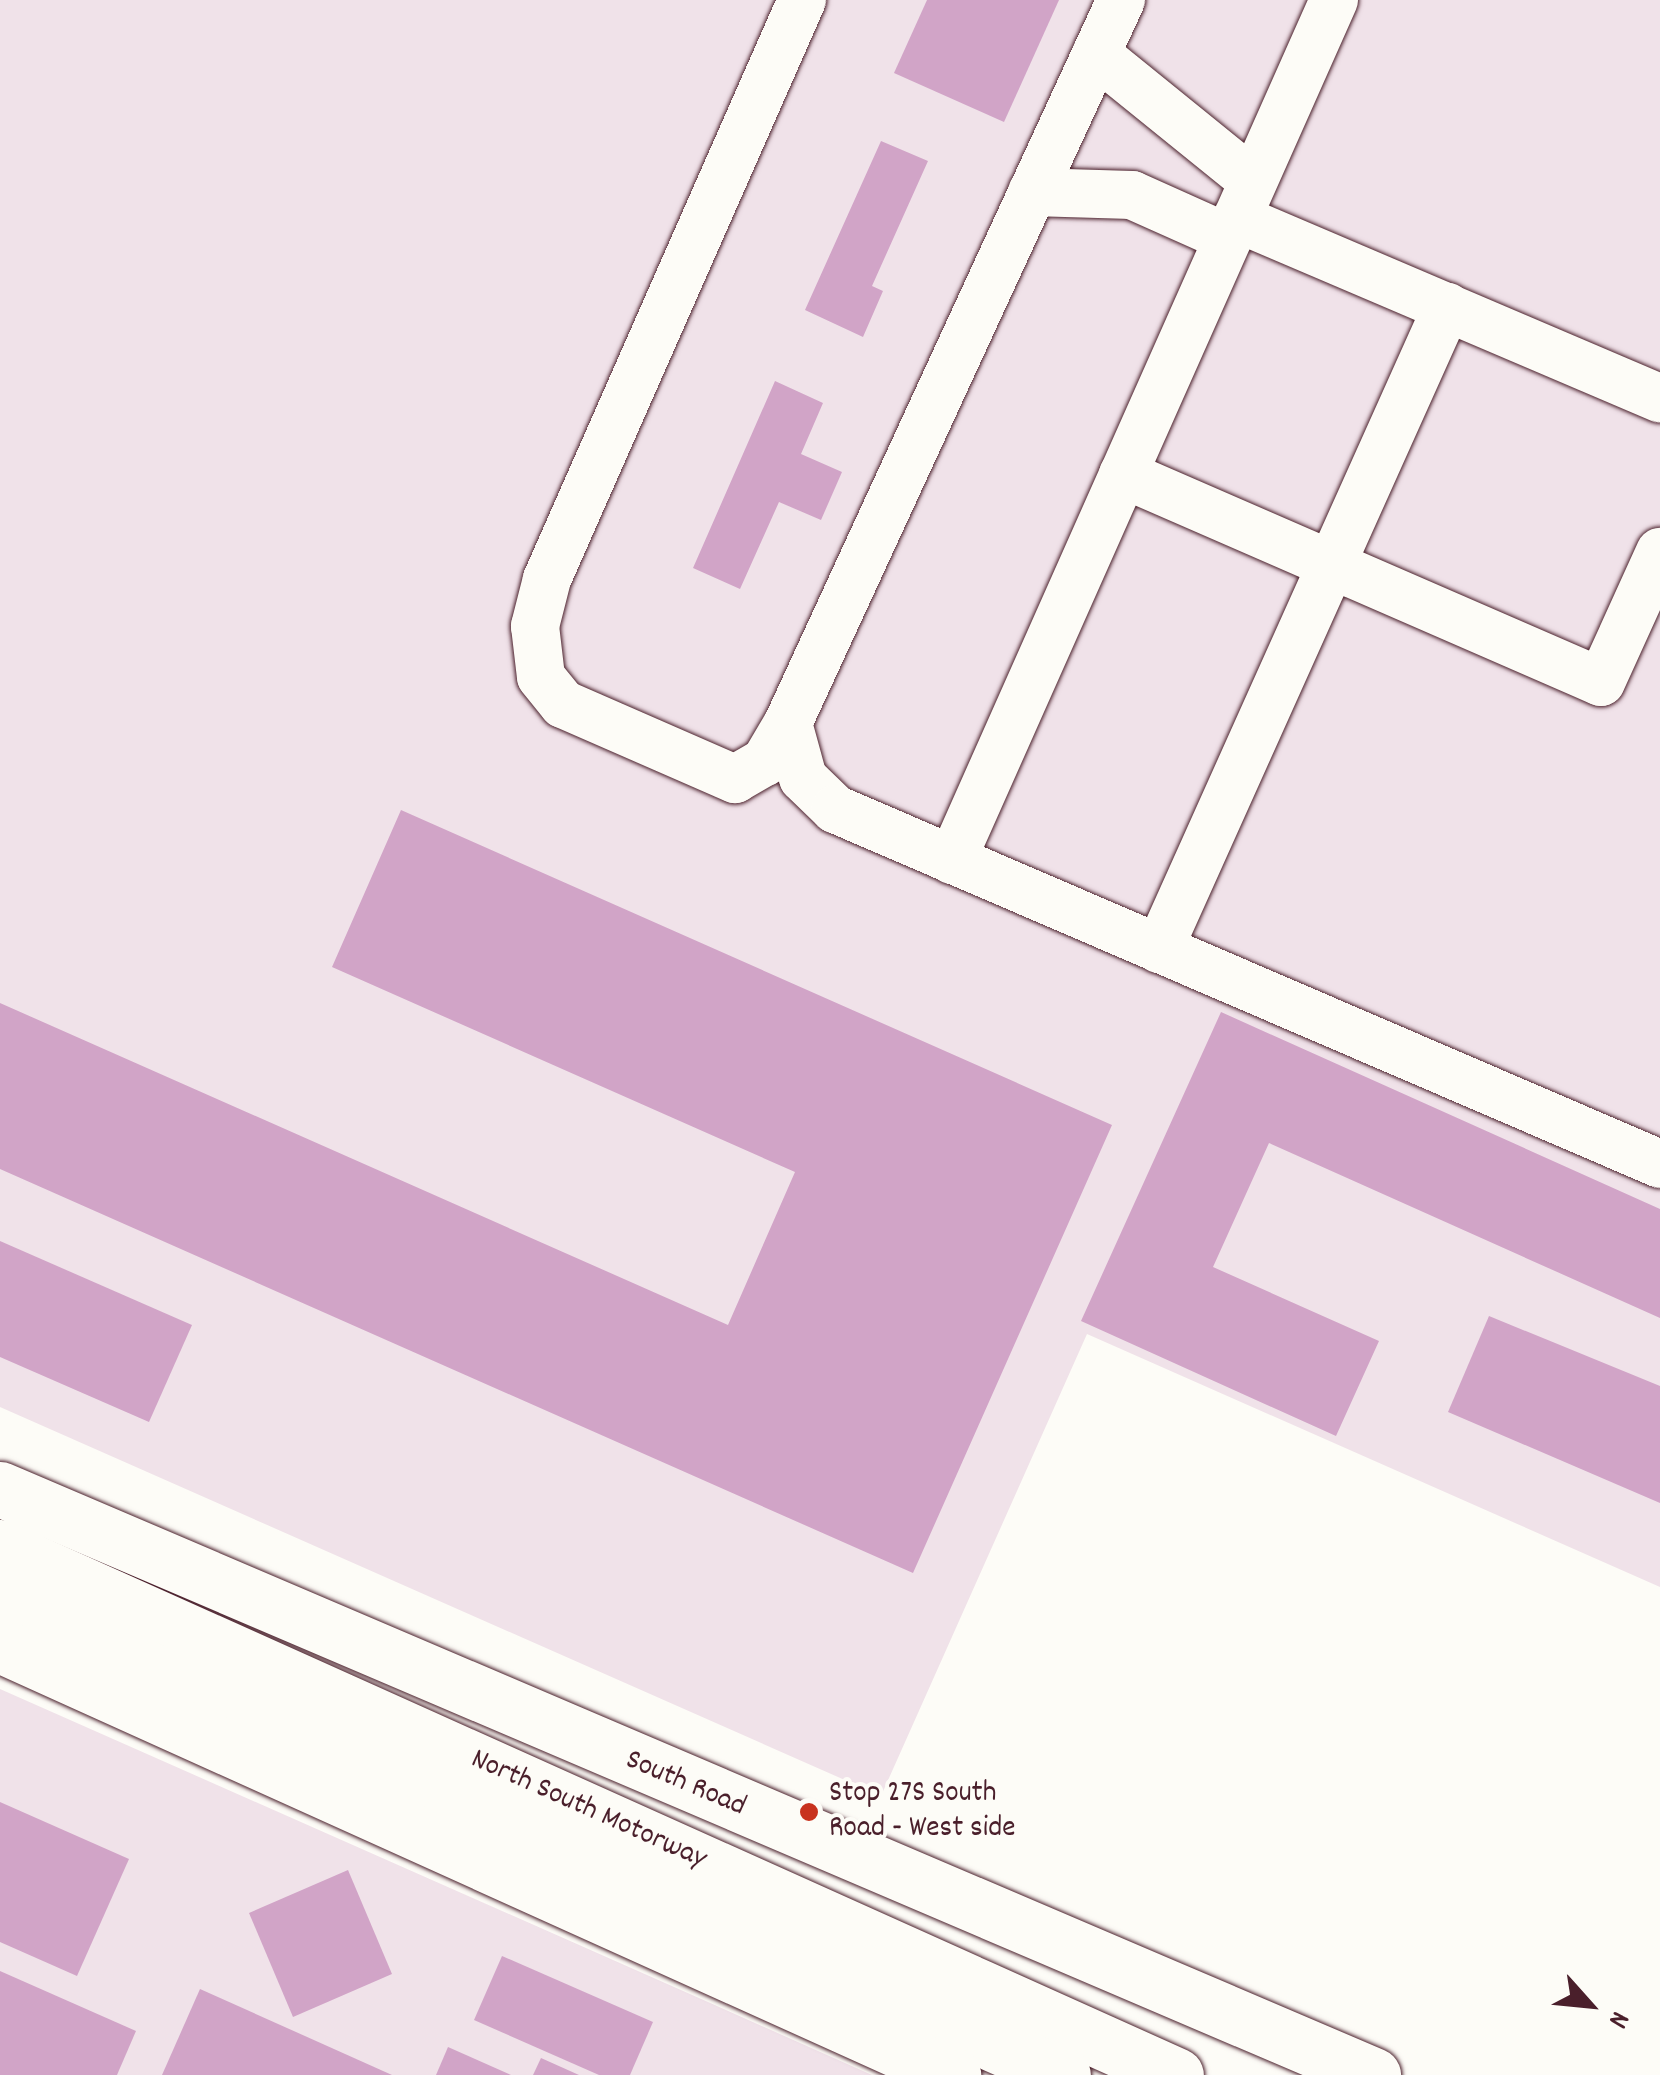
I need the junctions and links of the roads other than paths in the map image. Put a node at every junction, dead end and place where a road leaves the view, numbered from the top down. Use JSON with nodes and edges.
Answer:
{"nodes":[{"id":1,"x":802,"y":0,"type":"edge"},
{"id":2,"x":1121,"y":0,"type":"edge"},
{"id":3,"x":1334,"y":0,"type":"edge"},
{"id":4,"x":1096,"y":54,"type":"junction"},
{"id":5,"x":1032,"y":192,"type":"junction"},
{"id":6,"x":1239,"y":212,"type":"junction"},
{"id":7,"x":1447,"y":307,"type":"junction"},
{"id":8,"x":1660,"y":398,"type":"edge"},
{"id":9,"x":1123,"y":474,"type":"junction"},
{"id":10,"x":1660,"y":552,"type":"edge"},
{"id":11,"x":1332,"y":565,"type":"junction"},
{"id":12,"x":788,"y":724,"type":"junction"},
{"id":13,"x":735,"y":778,"type":"junction"},
{"id":14,"x":835,"y":809,"type":"junction"},
{"id":15,"x":952,"y":860,"type":"junction"},
{"id":16,"x":1159,"y":949,"type":"junction"},
{"id":17,"x":1660,"y":1164,"type":"edge"},
{"id":18,"x":0,"y":1490,"type":"edge"},
{"id":19,"x":0,"y":1547,"type":"edge"},
{"id":20,"x":0,"y":1603,"type":"edge"},
{"id":21,"x":0,"y":1645,"type":"edge"},
{"id":22,"x":953,"y":2075,"type":"edge"},
{"id":23,"x":1063,"y":2075,"type":"edge"},
{"id":24,"x":1176,"y":2075,"type":"edge"},
{"id":25,"x":1373,"y":2075,"type":"edge"}],
"edges":[{"from":1,"to":13,"type":"lane"},
{"from":2,"to":4,"type":"lane"},
{"from":3,"to":6,"type":"lane"},
{"from":4,"to":5,"type":"lane"},
{"from":4,"to":6,"type":"lane"},
{"from":5,"to":6,"type":"lane"},
{"from":5,"to":12,"type":"lane"},
{"from":6,"to":7,"type":"lane"},
{"from":6,"to":9,"type":"lane"},
{"from":7,"to":8,"type":"lane"},
{"from":7,"to":11,"type":"lane"},
{"from":9,"to":11,"type":"lane"},
{"from":9,"to":15,"type":"lane"},
{"from":10,"to":11,"type":"lane"},
{"from":11,"to":16,"type":"lane"},
{"from":12,"to":13,"type":"lane"},
{"from":12,"to":14,"type":"lane"},
{"from":13,"to":14,"type":"lane"},
{"from":14,"to":15,"type":"lane"},
{"from":15,"to":16,"type":"lane"},
{"from":16,"to":17,"type":"lane"},
{"from":18,"to":25,"type":"highway","name":"South Road"},
{"from":19,"to":24,"type":"highway","name":"North South Motorway"},
{"from":20,"to":23,"type":"highway","name":"North South Motorway"},
{"from":21,"to":22,"type":"highway"}]}
